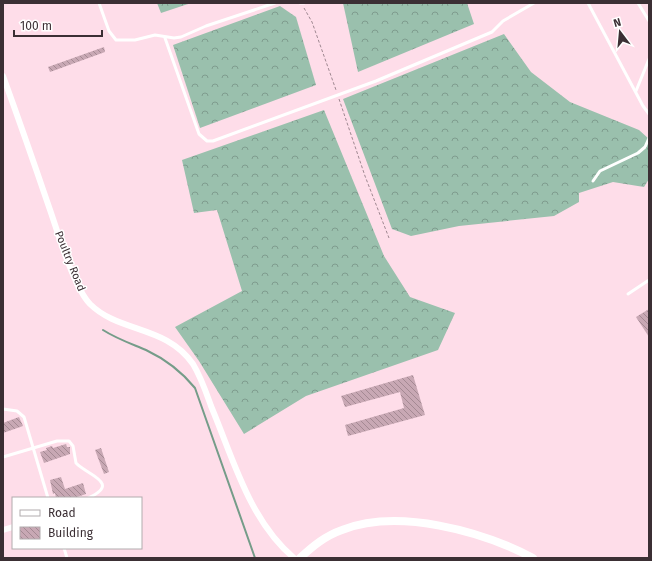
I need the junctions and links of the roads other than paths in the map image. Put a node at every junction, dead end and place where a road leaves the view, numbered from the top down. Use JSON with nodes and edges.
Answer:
{"nodes":[{"id":1,"x":99,"y":3,"type":"edge"},
{"id":2,"x":275,"y":3,"type":"edge"},
{"id":3,"x":534,"y":3,"type":"edge"},
{"id":4,"x":588,"y":3,"type":"edge"},
{"id":5,"x":638,"y":3,"type":"edge"},
{"id":6,"x":649,"y":21,"type":"edge"},
{"id":7,"x":165,"y":38,"type":"junction"},
{"id":8,"x":649,"y":59,"type":"edge"},
{"id":9,"x":3,"y":76,"type":"edge"},
{"id":10,"x":636,"y":91,"type":"junction"},
{"id":11,"x":649,"y":114,"type":"edge"},
{"id":12,"x":649,"y":138,"type":"edge"},
{"id":13,"x":593,"y":181,"type":"dead end"},
{"id":14,"x":649,"y":280,"type":"edge"},
{"id":15,"x":628,"y":294,"type":"dead end"},
{"id":16,"x":3,"y":409,"type":"edge"},
{"id":17,"x":33,"y":448,"type":"junction"},
{"id":18,"x":3,"y":457,"type":"edge"},
{"id":19,"x":48,"y":497,"type":"edge"},
{"id":20,"x":90,"y":497,"type":"edge"},
{"id":21,"x":294,"y":558,"type":"edge"},
{"id":22,"x":300,"y":558,"type":"edge"},
{"id":23,"x":533,"y":558,"type":"edge"}],
"edges":[{"from":1,"to":7,"type":"lane"},
{"from":2,"to":7,"type":"lane"},
{"from":3,"to":7,"type":"lane"},
{"from":4,"to":10,"type":"lane"},
{"from":5,"to":6,"type":"lane"},
{"from":8,"to":10,"type":"lane"},
{"from":9,"to":21,"type":"street","name":"Poultry Road"},
{"from":10,"to":11,"type":"lane"},
{"from":12,"to":13,"type":"lane"},
{"from":14,"to":15,"type":"lane"},
{"from":16,"to":17,"type":"lane"},
{"from":17,"to":18,"type":"lane"},
{"from":17,"to":19,"type":"lane"},
{"from":17,"to":20,"type":"lane"},
{"from":22,"to":23,"type":"main road"}]}
